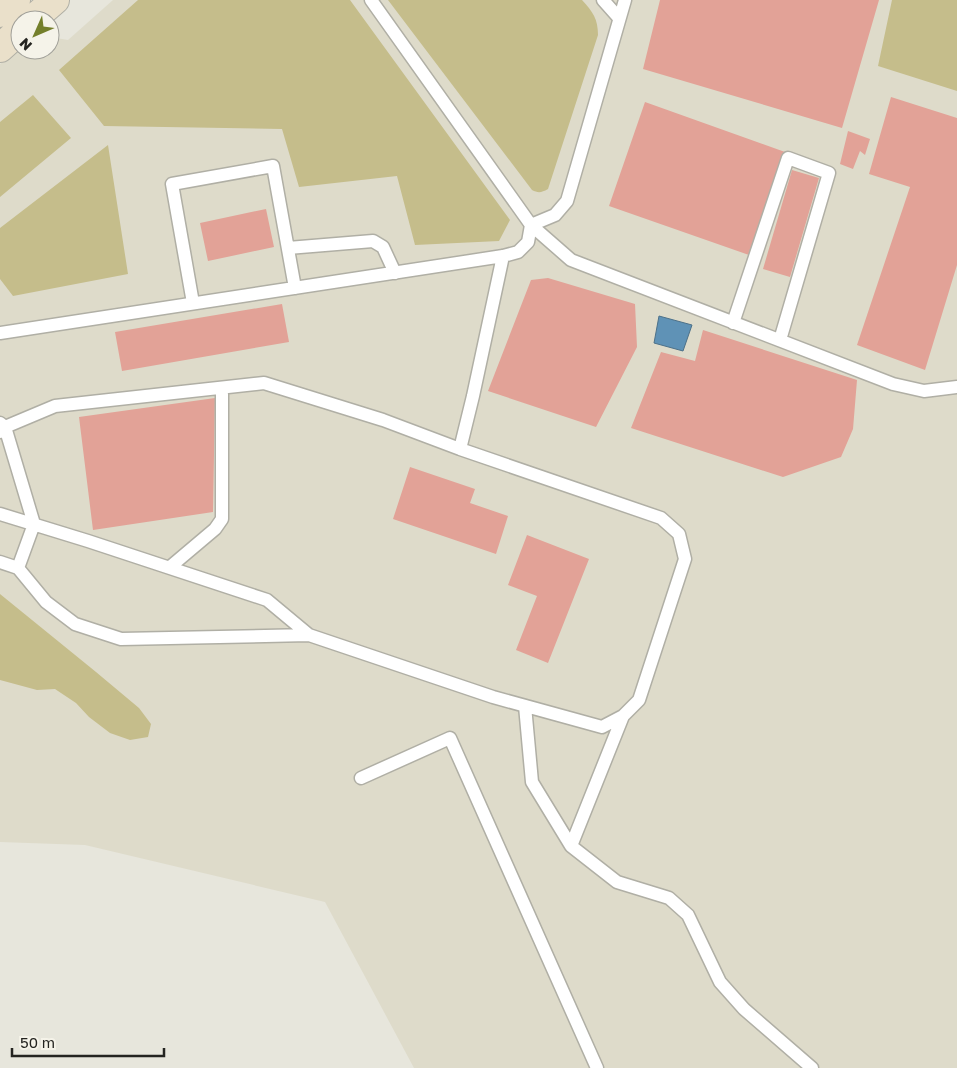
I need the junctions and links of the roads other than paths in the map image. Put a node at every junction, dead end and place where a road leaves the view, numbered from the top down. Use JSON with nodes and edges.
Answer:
{"nodes":[{"id":1,"x":16,"y":0,"type":"edge"},
{"id":2,"x":55,"y":0,"type":"edge"},
{"id":3,"x":371,"y":0,"type":"edge"},
{"id":4,"x":603,"y":0,"type":"edge"},
{"id":5,"x":625,"y":0,"type":"edge"},
{"id":6,"x":44,"y":10,"type":"edge"},
{"id":7,"x":0,"y":13,"type":"edge"},
{"id":8,"x":619,"y":18,"type":"junction"},
{"id":9,"x":10,"y":39,"type":"edge"},
{"id":10,"x":0,"y":48,"type":"edge"},
{"id":11,"x":531,"y":225,"type":"junction"},
{"id":12,"x":288,"y":248,"type":"junction"},
{"id":13,"x":503,"y":256,"type":"junction"},
{"id":14,"x":395,"y":272,"type":"junction"},
{"id":15,"x":294,"y":288,"type":"junction"},
{"id":16,"x":193,"y":303,"type":"junction"},
{"id":17,"x":733,"y":323,"type":"junction"},
{"id":18,"x":0,"y":333,"type":"edge"},
{"id":19,"x":780,"y":340,"type":"junction"},
{"id":20,"x":957,"y":387,"type":"edge"},
{"id":21,"x":222,"y":388,"type":"junction"},
{"id":22,"x":2,"y":427,"type":"edge"},
{"id":23,"x":460,"y":449,"type":"junction"},
{"id":24,"x":0,"y":514,"type":"edge"},
{"id":25,"x":34,"y":524,"type":"junction"},
{"id":26,"x":0,"y":562,"type":"edge"},
{"id":27,"x":18,"y":568,"type":"junction"},
{"id":28,"x":170,"y":568,"type":"junction"},
{"id":29,"x":309,"y":636,"type":"junction"},
{"id":30,"x":525,"y":706,"type":"junction"},
{"id":31,"x":623,"y":716,"type":"junction"},
{"id":32,"x":362,"y":778,"type":"dead end"},
{"id":33,"x":571,"y":846,"type":"junction"},
{"id":34,"x":597,"y":1068,"type":"edge"},
{"id":35,"x":812,"y":1068,"type":"edge"}],
"edges":[{"from":1,"to":7,"type":"main road"},
{"from":2,"to":6,"type":"main road"},
{"from":3,"to":11,"type":"lane"},
{"from":4,"to":8,"type":"lane"},
{"from":5,"to":8,"type":"lane"},
{"from":8,"to":11,"type":"lane"},
{"from":9,"to":10,"type":"main road"},
{"from":11,"to":13,"type":"lane"},
{"from":11,"to":17,"type":"lane"},
{"from":12,"to":14,"type":"lane"},
{"from":12,"to":15,"type":"lane"},
{"from":12,"to":16,"type":"lane"},
{"from":13,"to":14,"type":"lane"},
{"from":13,"to":23,"type":"lane"},
{"from":14,"to":15,"type":"lane"},
{"from":15,"to":16,"type":"lane"},
{"from":16,"to":18,"type":"lane"},
{"from":17,"to":19,"type":"lane"},
{"from":17,"to":19,"type":"lane"},
{"from":19,"to":20,"type":"lane"},
{"from":21,"to":22,"type":"lane"},
{"from":21,"to":23,"type":"lane"},
{"from":21,"to":28,"type":"lane"},
{"from":22,"to":25,"type":"lane"},
{"from":23,"to":31,"type":"lane"},
{"from":24,"to":25,"type":"lane"},
{"from":25,"to":27,"type":"lane"},
{"from":25,"to":28,"type":"lane"},
{"from":26,"to":27,"type":"lane"},
{"from":27,"to":29,"type":"lane"},
{"from":28,"to":29,"type":"lane"},
{"from":29,"to":30,"type":"lane"},
{"from":30,"to":31,"type":"lane"},
{"from":30,"to":33,"type":"lane"},
{"from":31,"to":33,"type":"lane"},
{"from":32,"to":34,"type":"lane"},
{"from":33,"to":35,"type":"lane"}]}
